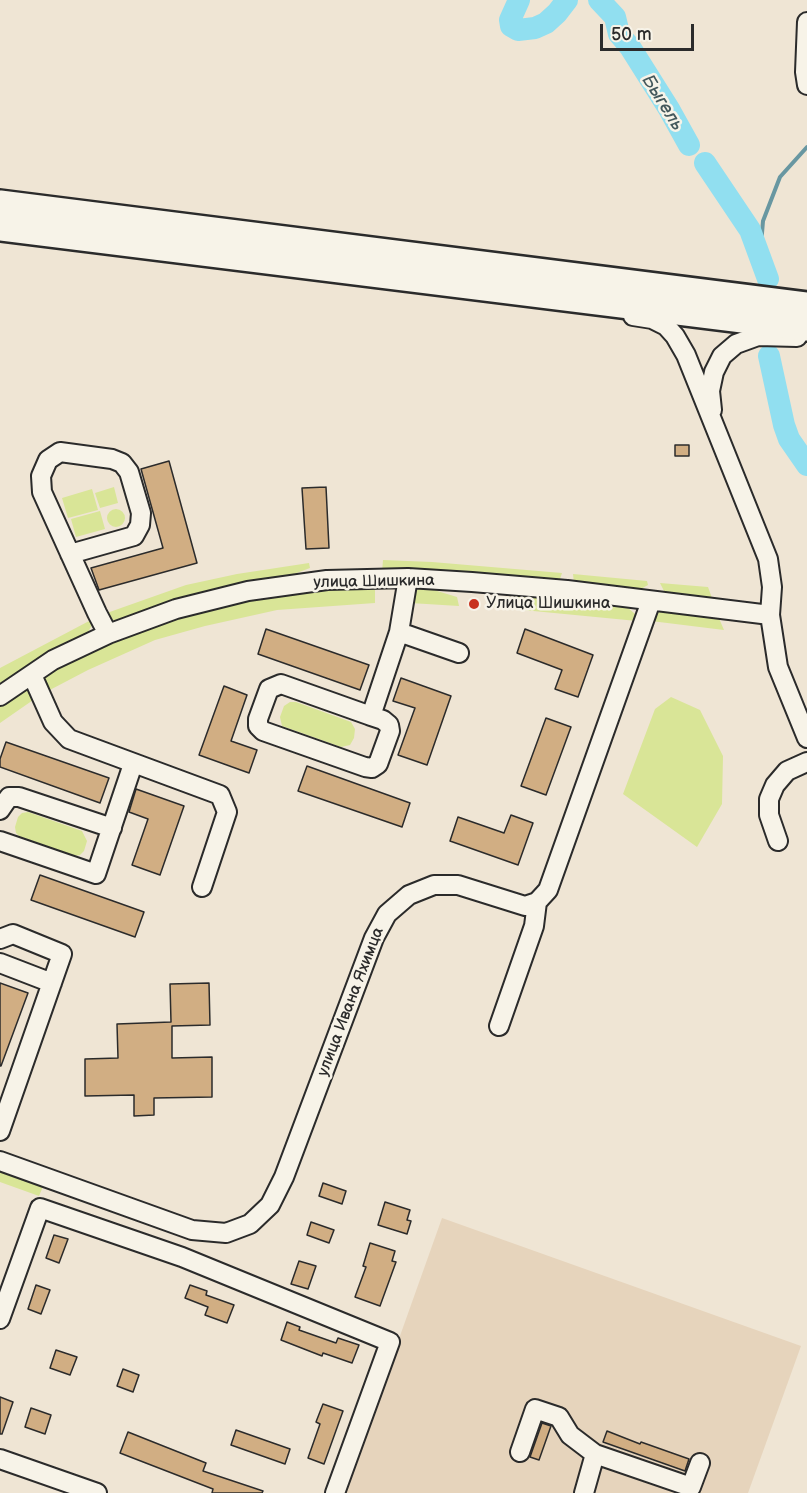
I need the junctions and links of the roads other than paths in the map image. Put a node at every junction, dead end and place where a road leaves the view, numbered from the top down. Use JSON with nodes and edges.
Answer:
{"nodes":[{"id":1,"x":807,"y":22,"type":"edge"},
{"id":2,"x":807,"y":85,"type":"edge"},
{"id":3,"x":0,"y":204,"type":"edge"},
{"id":4,"x":0,"y":227,"type":"edge"},
{"id":5,"x":548,"y":295,"type":"junction"},
{"id":6,"x":806,"y":311,"type":"edge"},
{"id":7,"x":807,"y":338,"type":"edge"},
{"id":8,"x":714,"y":427,"type":"junction"},
{"id":9,"x":70,"y":554,"type":"junction"},
{"id":10,"x":408,"y":578,"type":"junction"},
{"id":11,"x":651,"y":601,"type":"junction"},
{"id":12,"x":770,"y":615,"type":"junction"},
{"id":13,"x":399,"y":632,"type":"junction"},
{"id":14,"x":108,"y":634,"type":"junction"},
{"id":15,"x":459,"y":653,"type":"dead end"},
{"id":16,"x":32,"y":675,"type":"junction"},
{"id":17,"x":0,"y":696,"type":"edge"},
{"id":18,"x":371,"y":716,"type":"junction"},
{"id":19,"x":807,"y":738,"type":"edge"},
{"id":20,"x":807,"y":762,"type":"edge"},
{"id":21,"x":133,"y":764,"type":"junction"},
{"id":22,"x":0,"y":810,"type":"edge"},
{"id":23,"x":112,"y":828,"type":"junction"},
{"id":24,"x":0,"y":841,"type":"edge"},
{"id":25,"x":778,"y":841,"type":"dead end"},
{"id":26,"x":202,"y":888,"type":"dead end"},
{"id":27,"x":537,"y":902,"type":"junction"},
{"id":28,"x":0,"y":939,"type":"edge"},
{"id":29,"x":0,"y":963,"type":"edge"},
{"id":30,"x":52,"y":983,"type":"junction"},
{"id":31,"x":499,"y":1026,"type":"dead end"},
{"id":32,"x":0,"y":1131,"type":"edge"},
{"id":33,"x":0,"y":1161,"type":"edge"},
{"id":34,"x":0,"y":1319,"type":"edge"},
{"id":35,"x":520,"y":1452,"type":"dead end"},
{"id":36,"x":595,"y":1454,"type":"junction"},
{"id":37,"x":0,"y":1459,"type":"edge"},
{"id":38,"x":700,"y":1462,"type":"dead end"},
{"id":39,"x":97,"y":1493,"type":"edge"},
{"id":40,"x":335,"y":1493,"type":"edge"},
{"id":41,"x":584,"y":1493,"type":"edge"}],
"edges":[{"from":1,"to":2,"type":"street"},
{"from":3,"to":6,"type":"highway"},
{"from":4,"to":5,"type":"highway"},
{"from":5,"to":6,"type":"highway"},
{"from":5,"to":8,"type":"street"},
{"from":7,"to":8,"type":"street"},
{"from":8,"to":12,"type":"street"},
{"from":9,"to":9,"type":"street"},
{"from":9,"to":14,"type":"street"},
{"from":10,"to":11,"type":"street","name":"улица Шишкина"},
{"from":10,"to":13,"type":"street"},
{"from":10,"to":14,"type":"street","name":"улица Шишкина"},
{"from":11,"to":12,"type":"street","name":"улица Шишкина"},
{"from":11,"to":27,"type":"street"},
{"from":12,"to":19,"type":"street"},
{"from":13,"to":15,"type":"street"},
{"from":13,"to":18,"type":"street"},
{"from":14,"to":16,"type":"street","name":"улица Шишкина"},
{"from":16,"to":17,"type":"street","name":"улица Шишкина"},
{"from":16,"to":21,"type":"street"},
{"from":18,"to":18,"type":"street"},
{"from":20,"to":25,"type":"street"},
{"from":21,"to":23,"type":"street"},
{"from":21,"to":26,"type":"street"},
{"from":22,"to":23,"type":"street"},
{"from":23,"to":24,"type":"street"},
{"from":27,"to":31,"type":"street"},
{"from":27,"to":33,"type":"street","name":"улица Ивана Яхимца"},
{"from":28,"to":30,"type":"street"},
{"from":29,"to":30,"type":"street"},
{"from":30,"to":32,"type":"street"},
{"from":34,"to":40,"type":"street"},
{"from":35,"to":36,"type":"street"},
{"from":36,"to":38,"type":"street"},
{"from":36,"to":41,"type":"street"},
{"from":37,"to":39,"type":"street"}]}
